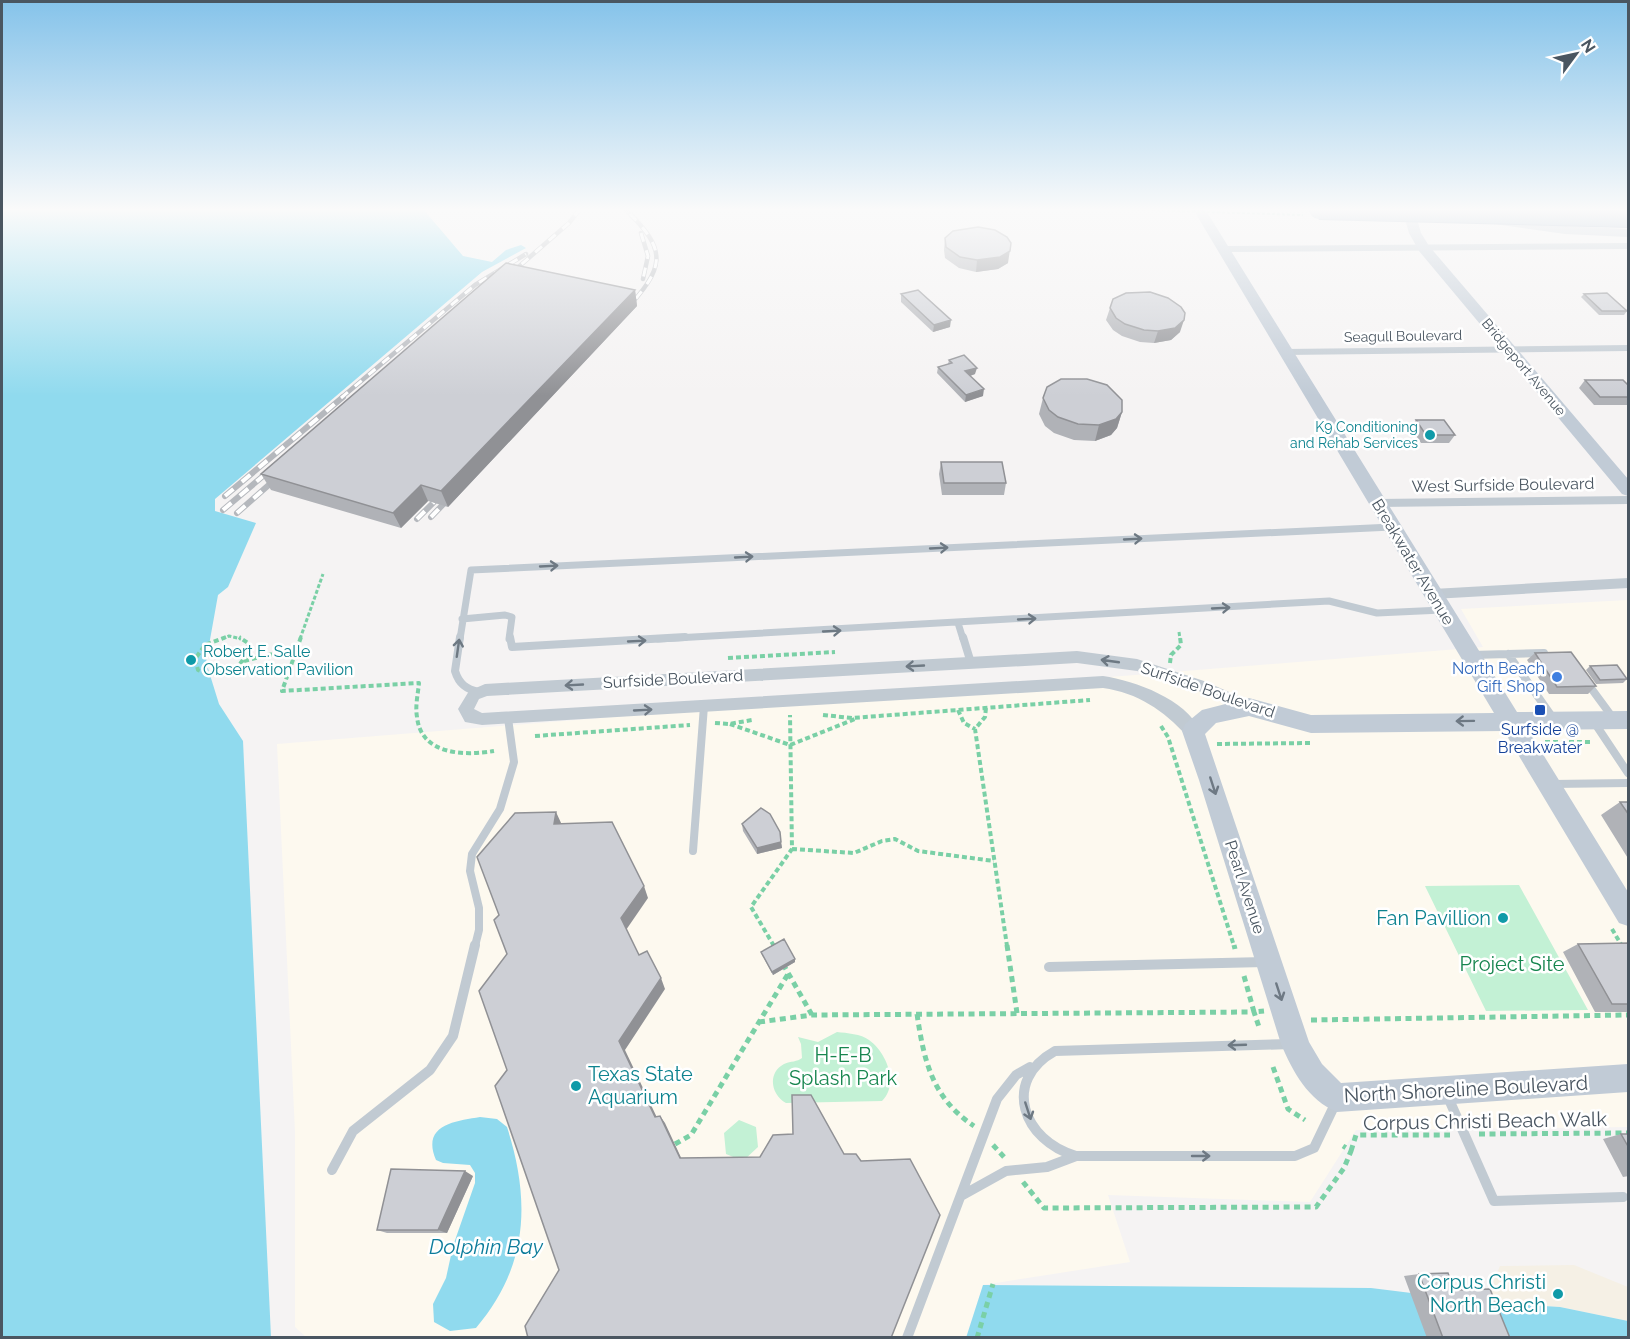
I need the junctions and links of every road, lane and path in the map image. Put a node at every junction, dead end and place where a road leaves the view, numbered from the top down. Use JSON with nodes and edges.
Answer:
{"nodes":[{"id":1,"x":1238,"y":271,"type":"edge"},
{"id":2,"x":1444,"y":271,"type":"edge"},
{"id":3,"x":1629,"y":348,"type":"edge"},
{"id":4,"x":1510,"y":350,"type":"junction"},
{"id":5,"x":1286,"y":352,"type":"junction"},
{"id":6,"x":1629,"y":490,"type":"edge"},
{"id":7,"x":1629,"y":500,"type":"edge"},
{"id":8,"x":1378,"y":503,"type":"junction"},
{"id":9,"x":1392,"y":527,"type":"junction"},
{"id":10,"x":323,"y":574,"type":"dead end"},
{"id":11,"x":1629,"y":583,"type":"edge"},
{"id":12,"x":1438,"y":602,"type":"junction"},
{"id":13,"x":462,"y":620,"type":"junction"},
{"id":14,"x":958,"y":623,"type":"junction"},
{"id":15,"x":1179,"y":632,"type":"dead end"},
{"id":16,"x":781,"y":634,"type":"junction"},
{"id":17,"x":297,"y":648,"type":"junction"},
{"id":18,"x":835,"y":652,"type":"dead end"},
{"id":19,"x":1553,"y":653,"type":"edge"},
{"id":20,"x":1508,"y":654,"type":"junction"},
{"id":21,"x":783,"y":655,"type":"junction"},
{"id":22,"x":1470,"y":655,"type":"junction"},
{"id":23,"x":728,"y":658,"type":"dead end"},
{"id":24,"x":243,"y":661,"type":"junction"},
{"id":25,"x":785,"y":663,"type":"dead end"},
{"id":26,"x":971,"y":663,"type":"junction"},
{"id":27,"x":1171,"y":665,"type":"dead end"},
{"id":28,"x":1583,"y":678,"type":"edge"},
{"id":29,"x":480,"y":692,"type":"junction"},
{"id":30,"x":1099,"y":699,"type":"dead end"},
{"id":31,"x":704,"y":706,"type":"junction"},
{"id":32,"x":1249,"y":706,"type":"junction"},
{"id":33,"x":986,"y":708,"type":"junction"},
{"id":34,"x":957,"y":710,"type":"junction"},
{"id":35,"x":800,"y":715,"type":"dead end"},
{"id":36,"x":820,"y":715,"type":"dead end"},
{"id":37,"x":780,"y":716,"type":"dead end"},
{"id":38,"x":860,"y":717,"type":"junction"},
{"id":39,"x":508,"y":718,"type":"junction"},
{"id":40,"x":758,"y":719,"type":"dead end"},
{"id":41,"x":1156,"y":720,"type":"dead end"},
{"id":42,"x":1510,"y":720,"type":"junction"},
{"id":43,"x":1553,"y":720,"type":"junction"},
{"id":44,"x":1612,"y":720,"type":"edge"},
{"id":45,"x":703,"y":724,"type":"junction"},
{"id":46,"x":729,"y":724,"type":"junction"},
{"id":47,"x":790,"y":724,"type":"dead end"},
{"id":48,"x":975,"y":729,"type":"junction"},
{"id":49,"x":1193,"y":731,"type":"junction"},
{"id":50,"x":535,"y":736,"type":"dead end"},
{"id":51,"x":1607,"y":741,"type":"junction"},
{"id":52,"x":1546,"y":742,"type":"dead end"},
{"id":53,"x":1320,"y":743,"type":"dead end"},
{"id":54,"x":790,"y":745,"type":"junction"},
{"id":55,"x":1215,"y":747,"type":"dead end"},
{"id":56,"x":494,"y":751,"type":"dead end"},
{"id":57,"x":1629,"y":773,"type":"edge"},
{"id":58,"x":1629,"y":783,"type":"edge"},
{"id":59,"x":1549,"y":784,"type":"junction"},
{"id":60,"x":792,"y":849,"type":"junction"},
{"id":61,"x":693,"y":851,"type":"dead end"},
{"id":62,"x":994,"y":861,"type":"junction"},
{"id":63,"x":1622,"y":894,"type":"edge"},
{"id":64,"x":1629,"y":914,"type":"edge"},
{"id":65,"x":1610,"y":926,"type":"dead end"},
{"id":66,"x":1235,"y":950,"type":"dead end"},
{"id":67,"x":1629,"y":957,"type":"edge"},
{"id":68,"x":1269,"y":962,"type":"junction"},
{"id":69,"x":1049,"y":967,"type":"dead end"},
{"id":70,"x":788,"y":973,"type":"junction"},
{"id":71,"x":1244,"y":976,"type":"dead end"},
{"id":72,"x":1274,"y":1011,"type":"dead end"},
{"id":73,"x":1307,"y":1011,"type":"dead end"},
{"id":74,"x":1254,"y":1012,"type":"junction"},
{"id":75,"x":1017,"y":1013,"type":"junction"},
{"id":76,"x":917,"y":1014,"type":"junction"},
{"id":77,"x":1629,"y":1015,"type":"edge"},
{"id":78,"x":812,"y":1016,"type":"junction"},
{"id":79,"x":759,"y":1022,"type":"junction"},
{"id":80,"x":1260,"y":1030,"type":"dead end"},
{"id":81,"x":1295,"y":1044,"type":"junction"},
{"id":82,"x":1032,"y":1066,"type":"junction"},
{"id":83,"x":1273,"y":1067,"type":"dead end"},
{"id":84,"x":1629,"y":1078,"type":"edge"},
{"id":85,"x":1444,"y":1089,"type":"junction"},
{"id":86,"x":1337,"y":1098,"type":"junction"},
{"id":87,"x":1305,"y":1120,"type":"dead end"},
{"id":88,"x":975,"y":1127,"type":"dead end"},
{"id":89,"x":1629,"y":1133,"type":"edge"},
{"id":90,"x":1464,"y":1134,"type":"junction"},
{"id":91,"x":988,"y":1140,"type":"dead end"},
{"id":92,"x":675,"y":1144,"type":"edge"},
{"id":93,"x":1343,"y":1146,"type":"dead end"},
{"id":94,"x":1351,"y":1150,"type":"junction"},
{"id":95,"x":1076,"y":1156,"type":"junction"},
{"id":96,"x":1006,"y":1160,"type":"dead end"},
{"id":97,"x":332,"y":1170,"type":"dead end"},
{"id":98,"x":1020,"y":1179,"type":"dead end"},
{"id":99,"x":961,"y":1196,"type":"junction"},
{"id":100,"x":1623,"y":1197,"type":"dead end"},
{"id":101,"x":993,"y":1284,"type":"dead end"},
{"id":102,"x":907,"y":1338,"type":"edge"},
{"id":103,"x":977,"y":1338,"type":"edge"}],
"edges":[{"from":1,"to":5,"type":"street","name":"Breakwater Avenue"},
{"from":2,"to":4,"type":"street","name":"Bridgeport Avenue"},
{"from":3,"to":4,"type":"street","name":"Seagull Boulevard"},
{"from":4,"to":5,"type":"street","name":"Seagull Boulevard"},
{"from":4,"to":6,"type":"street","name":"Bridgeport Avenue"},
{"from":5,"to":8,"type":"street","name":"Breakwater Avenue"},
{"from":7,"to":8,"type":"street","name":"West Surfside Boulevard"},
{"from":8,"to":9,"type":"street","name":"Breakwater Avenue"},
{"from":9,"to":12,"type":"street","name":"Breakwater Avenue"},
{"from":13,"to":9,"type":"lane","one_way":true},
{"from":10,"to":17,"type":"path"},
{"from":11,"to":12,"type":"street"},
{"from":14,"to":12,"type":"lane","one_way":true},
{"from":12,"to":22,"type":"street","name":"Breakwater Avenue"},
{"from":13,"to":16,"type":"lane","one_way":true},
{"from":29,"to":13,"type":"lane","one_way":true},
{"from":16,"to":14,"type":"lane","one_way":true},
{"from":14,"to":26,"type":"lane"},
{"from":15,"to":27,"type":"path"},
{"from":16,"to":21,"type":"path"},
{"from":17,"to":24,"type":"path"},
{"from":17,"to":56,"type":"path"},
{"from":18,"to":21,"type":"path"},
{"from":19,"to":20,"type":"lane"},
{"from":20,"to":22,"type":"lane"},
{"from":20,"to":43,"type":"lane"},
{"from":21,"to":23,"type":"path"},
{"from":21,"to":25,"type":"path"},
{"from":22,"to":42,"type":"street","name":"Breakwater Avenue"},
{"from":24,"to":24,"type":"path"},
{"from":26,"to":29,"type":"street","name":"Surfside Boulevard","one_way":true},
{"from":32,"to":26,"type":"street","name":"Surfside Boulevard","one_way":true},
{"from":28,"to":44,"type":"lane"},
{"from":29,"to":39,"type":"street","name":"Surfside Boulevard"},
{"from":30,"to":33,"type":"path"},
{"from":39,"to":31,"type":"street","name":"Surfside Boulevard","one_way":true},
{"from":31,"to":45,"type":"lane"},
{"from":31,"to":49,"type":"street","name":"Surfside Boulevard"},
{"from":42,"to":32,"type":"street","name":"Surfside Boulevard","one_way":true},
{"from":32,"to":49,"type":"street"},
{"from":33,"to":34,"type":"path"},
{"from":33,"to":48,"type":"path"},
{"from":34,"to":38,"type":"path"},
{"from":34,"to":48,"type":"path"},
{"from":35,"to":37,"type":"path"},
{"from":36,"to":38,"type":"path"},
{"from":38,"to":54,"type":"path"},
{"from":39,"to":97,"type":"lane"},
{"from":40,"to":46,"type":"path"},
{"from":41,"to":66,"type":"path"},
{"from":42,"to":43,"type":"street","name":"Surfside Boulevard"},
{"from":42,"to":59,"type":"street","name":"Breakwater Avenue"},
{"from":43,"to":44,"type":"street","name":"Surfside Boulevard"},
{"from":44,"to":51,"type":"lane"},
{"from":45,"to":46,"type":"path"},
{"from":45,"to":50,"type":"path"},
{"from":45,"to":61,"type":"lane"},
{"from":46,"to":54,"type":"path"},
{"from":47,"to":54,"type":"path"},
{"from":48,"to":62,"type":"path"},
{"from":49,"to":68,"type":"street","name":"Pearl Avenue","one_way":true},
{"from":51,"to":52,"type":"path"},
{"from":51,"to":57,"type":"lane"},
{"from":53,"to":55,"type":"path"},
{"from":54,"to":60,"type":"path"},
{"from":58,"to":59,"type":"lane"},
{"from":59,"to":63,"type":"street","name":"Breakwater Avenue"},
{"from":60,"to":62,"type":"path"},
{"from":60,"to":70,"type":"path"},
{"from":62,"to":75,"type":"path"},
{"from":63,"to":64,"type":"street","name":"Breakwater Avenue"},
{"from":65,"to":67,"type":"path"},
{"from":68,"to":69,"type":"lane"},
{"from":68,"to":81,"type":"street","name":"Pearl Avenue","one_way":true},
{"from":70,"to":78,"type":"path"},
{"from":70,"to":79,"type":"path"},
{"from":71,"to":74,"type":"path"},
{"from":72,"to":74,"type":"path"},
{"from":73,"to":77,"type":"path"},
{"from":74,"to":75,"type":"path"},
{"from":74,"to":80,"type":"path"},
{"from":75,"to":76,"type":"path"},
{"from":76,"to":78,"type":"path"},
{"from":76,"to":88,"type":"path"},
{"from":78,"to":79,"type":"path"},
{"from":79,"to":92,"type":"path"},
{"from":81,"to":82,"type":"lane","one_way":true},
{"from":81,"to":86,"type":"street","name":"North Shoreline Boulevard"},
{"from":82,"to":95,"type":"lane","one_way":true},
{"from":82,"to":99,"type":"lane"},
{"from":83,"to":87,"type":"path"},
{"from":84,"to":85,"type":"street","name":"North Shoreline Boulevard"},
{"from":85,"to":86,"type":"street","name":"North Shoreline Boulevard"},
{"from":85,"to":90,"type":"lane"},
{"from":95,"to":86,"type":"lane","one_way":true},
{"from":89,"to":90,"type":"path","name":"Corpus Christi Beach Walk"},
{"from":90,"to":94,"type":"path","name":"Corpus Christi Beach Walk"},
{"from":90,"to":100,"type":"lane"},
{"from":91,"to":96,"type":"path"},
{"from":93,"to":94,"type":"path"},
{"from":94,"to":98,"type":"path"},
{"from":95,"to":99,"type":"lane"},
{"from":99,"to":102,"type":"lane"},
{"from":101,"to":103,"type":"path"}]}
